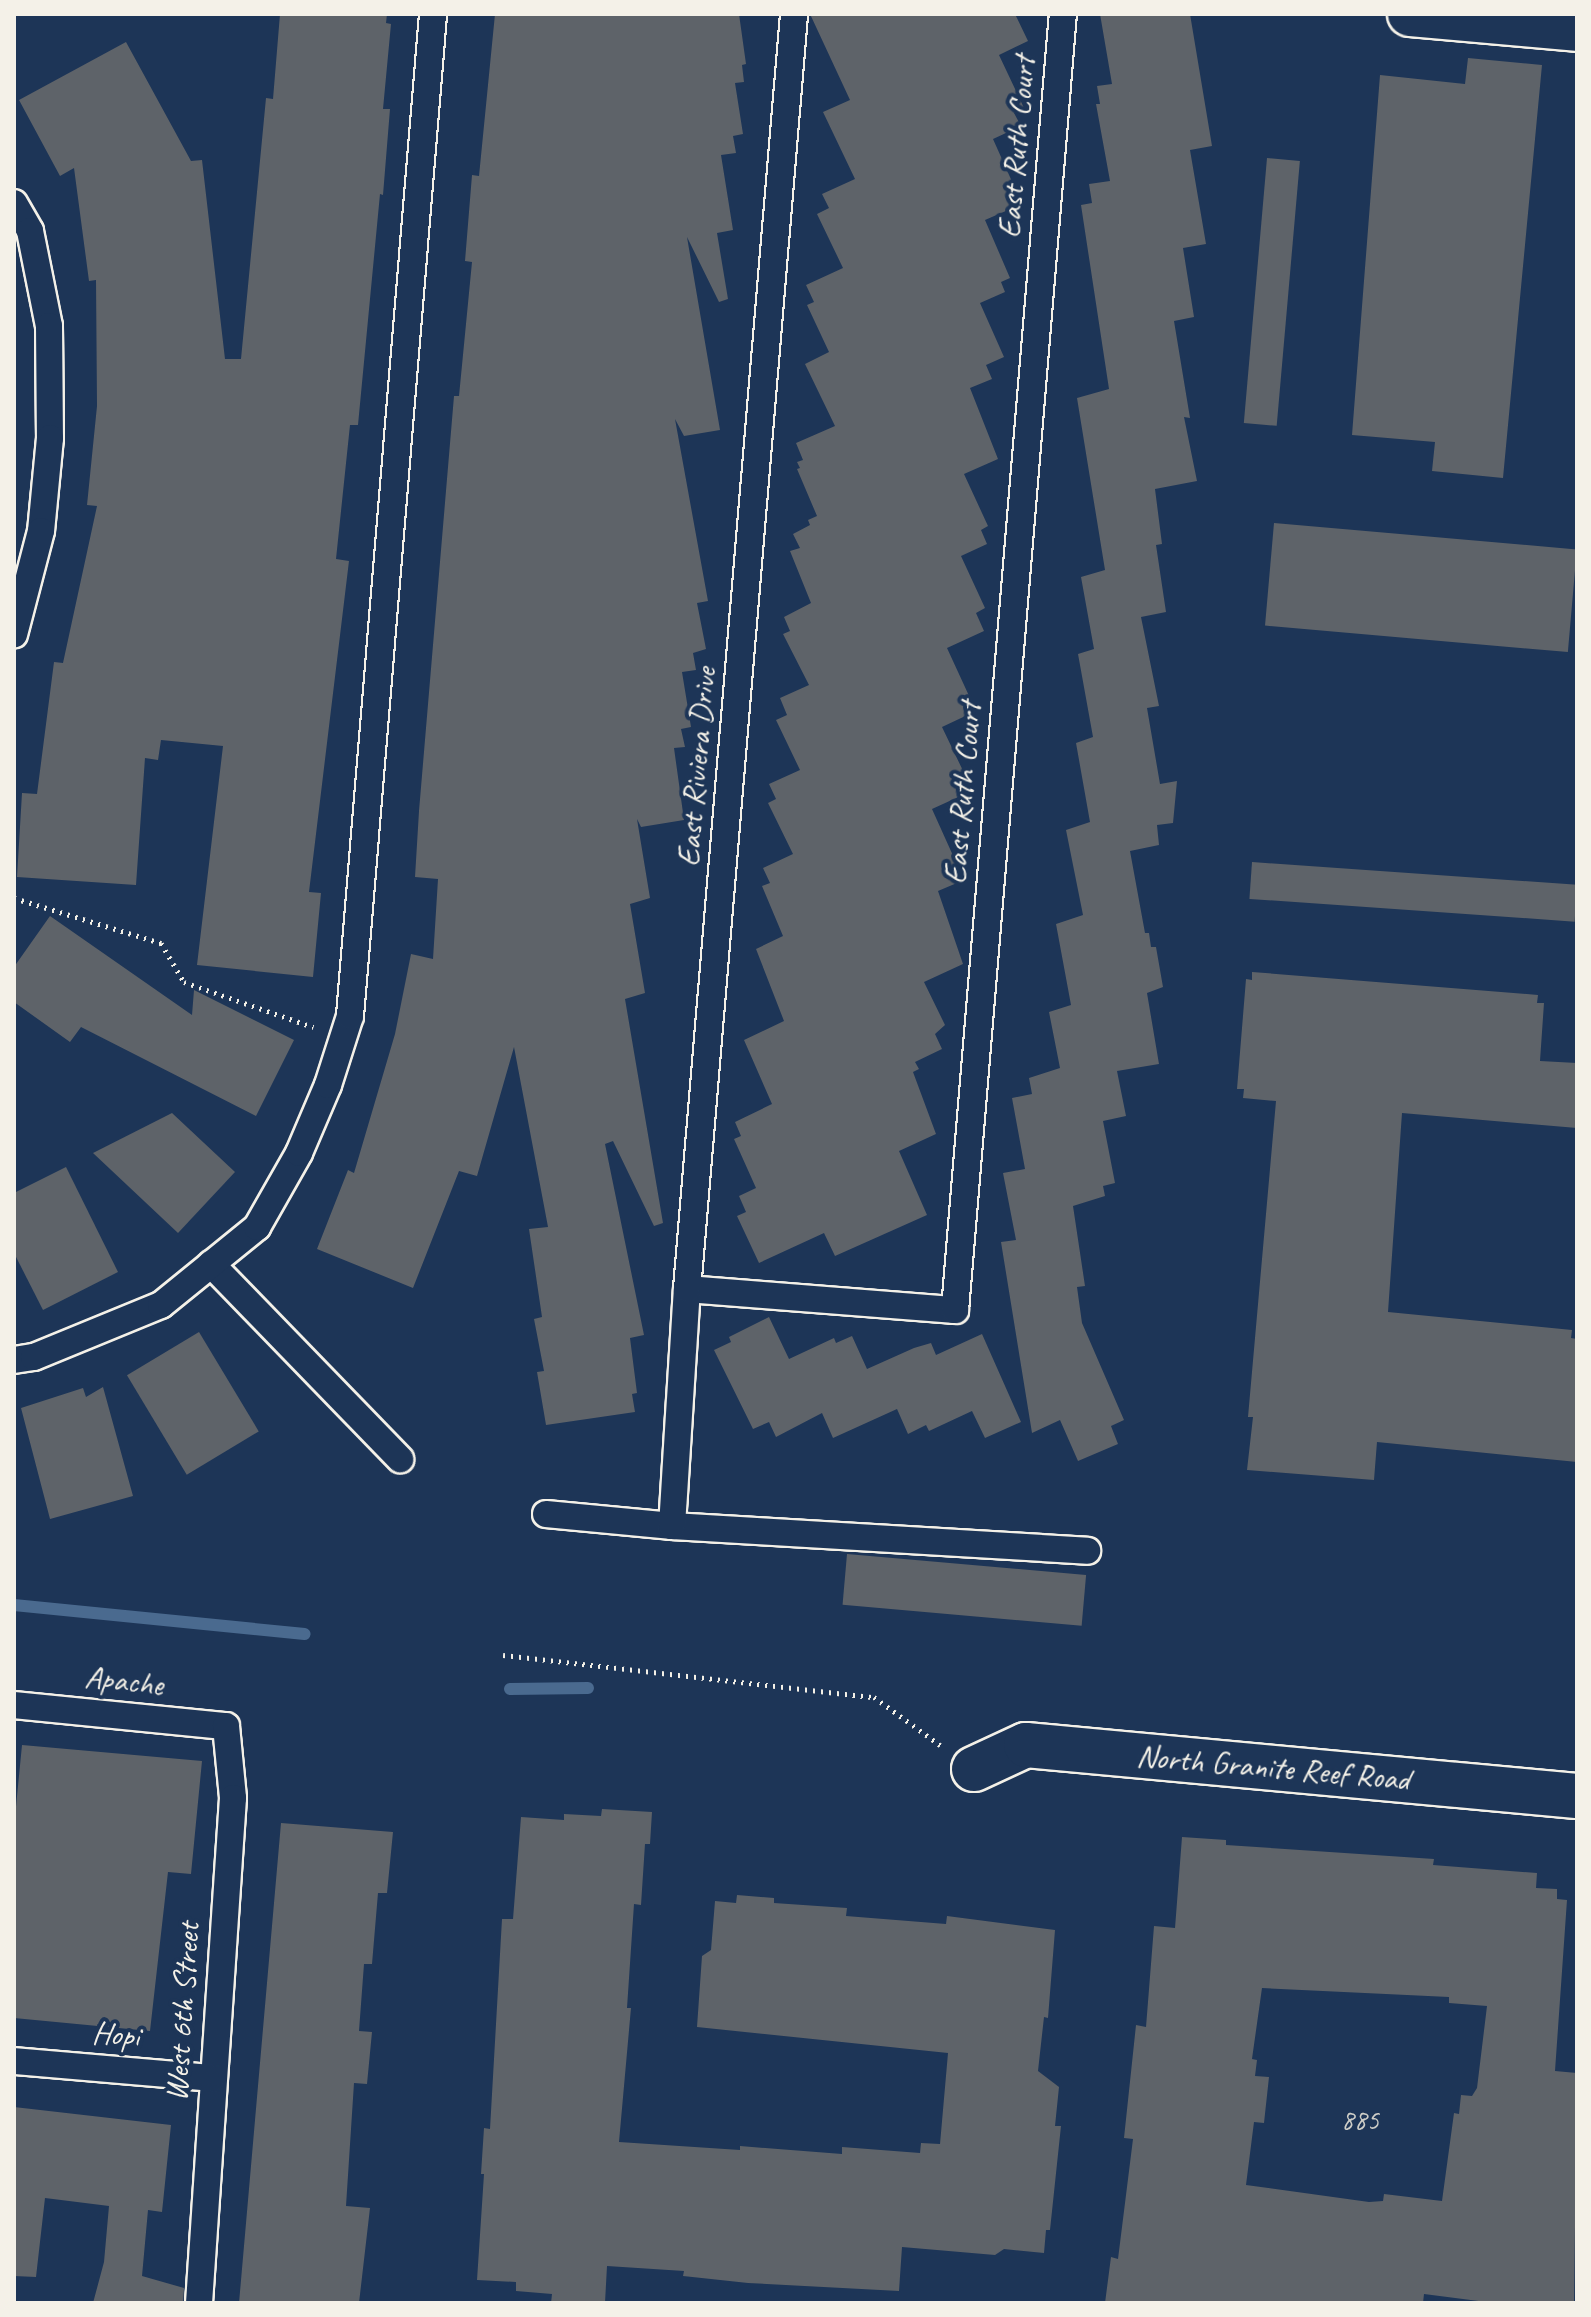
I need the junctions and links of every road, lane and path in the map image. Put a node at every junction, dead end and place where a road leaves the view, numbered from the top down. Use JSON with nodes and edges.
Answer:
{"nodes":[{"id":1,"x":433,"y":14,"type":"edge"},
{"id":2,"x":794,"y":14,"type":"edge"},
{"id":3,"x":1063,"y":14,"type":"edge"},
{"id":4,"x":1410,"y":14,"type":"edge"},
{"id":5,"x":1577,"y":29,"type":"edge"},
{"id":6,"x":14,"y":203,"type":"edge"},
{"id":7,"x":14,"y":635,"type":"edge"},
{"id":8,"x":14,"y":898,"type":"edge"},
{"id":9,"x":343,"y":1037,"type":"junction"},
{"id":10,"x":211,"y":1264,"type":"junction"},
{"id":11,"x":687,"y":1289,"type":"junction"},
{"id":12,"x":14,"y":1360,"type":"edge"},
{"id":13,"x":400,"y":1459,"type":"dead end"},
{"id":14,"x":546,"y":1514,"type":"dead end"},
{"id":15,"x":672,"y":1526,"type":"junction"},
{"id":16,"x":1087,"y":1551,"type":"dead end"},
{"id":17,"x":503,"y":1655,"type":"dead end"},
{"id":18,"x":14,"y":1705,"type":"edge"},
{"id":19,"x":226,"y":1726,"type":"joint"},
{"id":20,"x":974,"y":1769,"type":"joint"},
{"id":21,"x":1577,"y":1796,"type":"edge"},
{"id":22,"x":14,"y":2061,"type":"edge"},
{"id":23,"x":212,"y":2078,"type":"junction"},
{"id":24,"x":199,"y":2303,"type":"edge"}],
"edges":[{"from":1,"to":9,"type":"lane"},
{"from":2,"to":11,"type":"lane","name":"East Riviera Drive"},
{"from":3,"to":11,"type":"lane","name":"East Ruth Court"},
{"from":4,"to":5,"type":"street"},
{"from":6,"to":7,"type":"lane"},
{"from":8,"to":9,"type":"path"},
{"from":9,"to":10,"type":"lane"},
{"from":10,"to":12,"type":"lane"},
{"from":10,"to":13,"type":"lane"},
{"from":11,"to":15,"type":"lane","name":"East Riviera Drive"},
{"from":14,"to":15,"type":"lane"},
{"from":15,"to":16,"type":"lane"},
{"from":17,"to":20,"type":"path"},
{"from":18,"to":19,"type":"lane","name":"Apache"},
{"from":19,"to":23,"type":"lane","name":"West 6th Street"},
{"from":20,"to":21,"type":"street","name":"North Granite Reef Road"},
{"from":22,"to":23,"type":"lane","name":"Hopi"},
{"from":23,"to":24,"type":"lane","name":"West 6th Street"}]}
